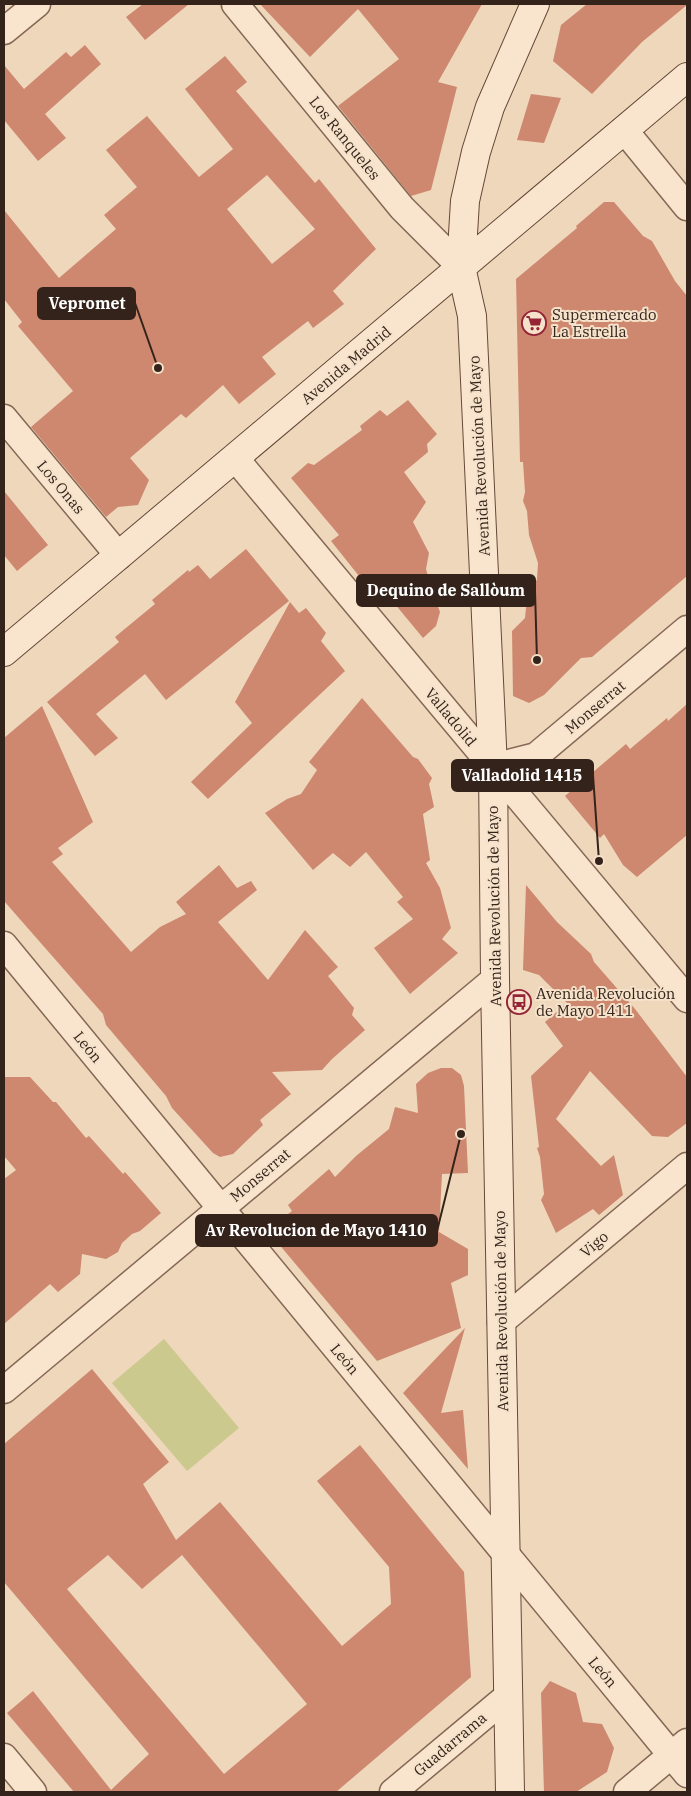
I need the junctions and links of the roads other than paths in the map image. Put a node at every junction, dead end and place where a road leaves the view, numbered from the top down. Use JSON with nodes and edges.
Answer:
{"nodes":[{"id":1,"x":37,"y":4,"type":"edge"},
{"id":2,"x":234,"y":4,"type":"edge"},
{"id":3,"x":535,"y":4,"type":"edge"},
{"id":4,"x":4,"y":31,"type":"edge"},
{"id":5,"x":687,"y":77,"type":"edge"},
{"id":6,"x":625,"y":131,"type":"junction"},
{"id":7,"x":687,"y":206,"type":"edge"},
{"id":8,"x":461,"y":268,"type":"junction"},
{"id":9,"x":4,"y":418,"type":"edge"},
{"id":10,"x":235,"y":458,"type":"junction"},
{"id":11,"x":119,"y":556,"type":"junction"},
{"id":12,"x":687,"y":629,"type":"edge"},
{"id":13,"x":4,"y":652,"type":"edge"},
{"id":14,"x":493,"y":767,"type":"junction"},
{"id":15,"x":4,"y":944,"type":"edge"},
{"id":16,"x":494,"y":979,"type":"junction"},
{"id":17,"x":687,"y":999,"type":"edge"},
{"id":18,"x":687,"y":1166,"type":"edge"},
{"id":19,"x":221,"y":1208,"type":"junction"},
{"id":20,"x":501,"y":1322,"type":"junction"},
{"id":21,"x":4,"y":1390,"type":"edge"},
{"id":22,"x":505,"y":1553,"type":"junction"},
{"id":23,"x":508,"y":1696,"type":"junction"},
{"id":24,"x":682,"y":1757,"type":"edge"},
{"id":25,"x":4,"y":1758,"type":"edge"},
{"id":26,"x":33,"y":1792,"type":"edge"},
{"id":27,"x":393,"y":1792,"type":"edge"},
{"id":28,"x":510,"y":1792,"type":"edge"},
{"id":29,"x":627,"y":1792,"type":"edge"}],
"edges":[{"from":1,"to":4,"type":"street"},
{"from":2,"to":8,"type":"street","name":"Los Ranqueles"},
{"from":3,"to":8,"type":"main road","name":"Avenida Revolución de Mayo"},
{"from":5,"to":6,"type":"main road","name":"Avenida Madrid"},
{"from":6,"to":7,"type":"street"},
{"from":6,"to":8,"type":"main road","name":"Avenida Madrid"},
{"from":8,"to":10,"type":"main road","name":"Avenida Madrid"},
{"from":8,"to":14,"type":"main road","name":"Avenida Revolución de Mayo"},
{"from":9,"to":11,"type":"street","name":"Los Onas"},
{"from":10,"to":11,"type":"main road","name":"Avenida Madrid"},
{"from":10,"to":14,"type":"street","name":"Valladolid"},
{"from":11,"to":13,"type":"main road","name":"Avenida Madrid"},
{"from":12,"to":14,"type":"street","name":"Monserrat"},
{"from":14,"to":16,"type":"main road","name":"Avenida Revolución de Mayo"},
{"from":14,"to":17,"type":"street","name":"Valladolid"},
{"from":15,"to":19,"type":"street","name":"León"},
{"from":16,"to":19,"type":"street","name":"Monserrat"},
{"from":16,"to":20,"type":"main road","name":"Avenida Revolución de Mayo"},
{"from":18,"to":20,"type":"street","name":"Vigo"},
{"from":19,"to":21,"type":"street","name":"Monserrat"},
{"from":19,"to":22,"type":"street","name":"León"},
{"from":20,"to":22,"type":"main road","name":"Avenida Revolución de Mayo"},
{"from":22,"to":23,"type":"main road","name":"Avenida Revolución de Mayo"},
{"from":22,"to":24,"type":"street","name":"León"},
{"from":23,"to":27,"type":"street","name":"Guadarrama"},
{"from":23,"to":28,"type":"main road","name":"Avenida Revolución de Mayo"},
{"from":24,"to":29,"type":"street"},
{"from":25,"to":26,"type":"street"}]}
